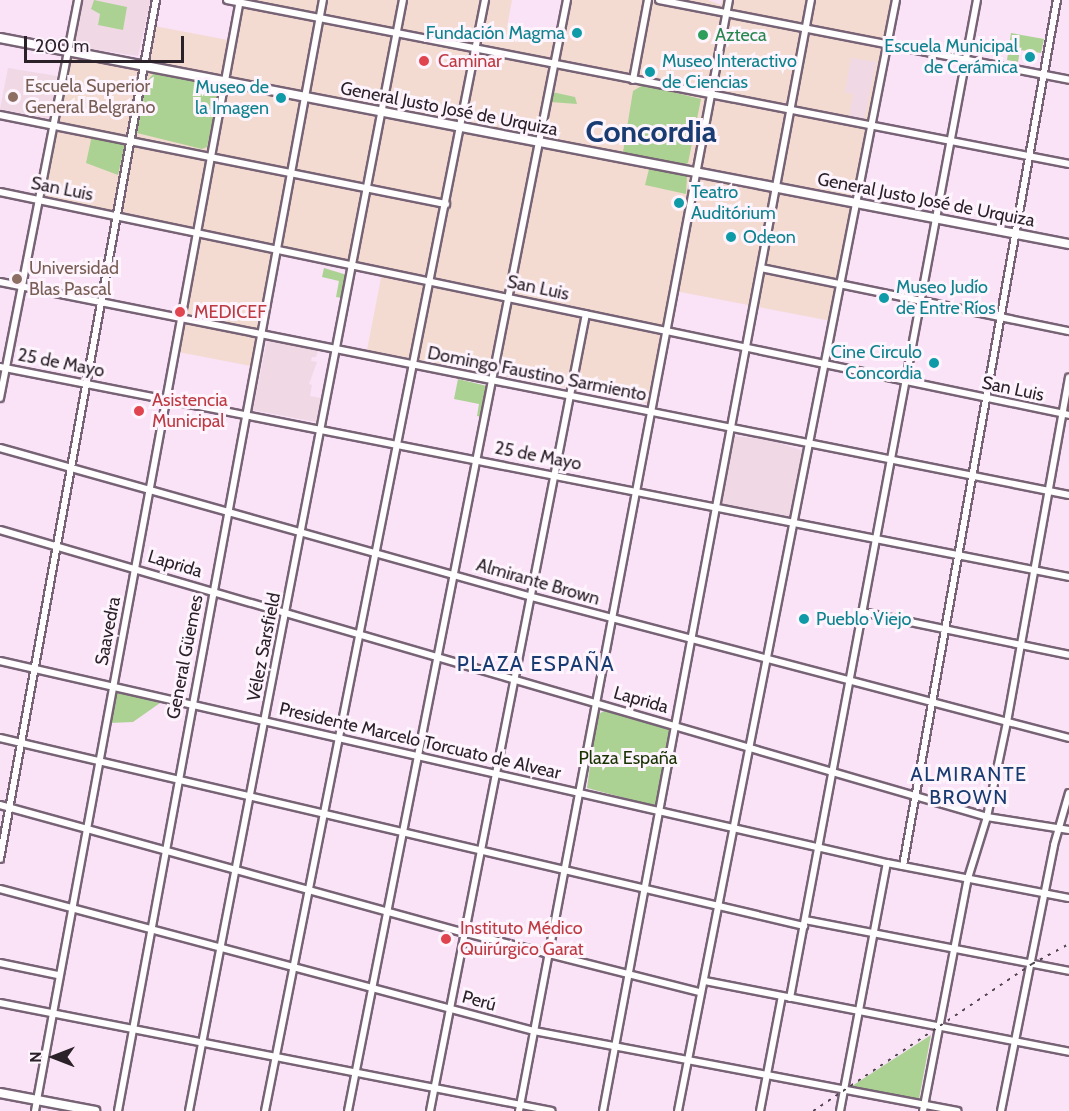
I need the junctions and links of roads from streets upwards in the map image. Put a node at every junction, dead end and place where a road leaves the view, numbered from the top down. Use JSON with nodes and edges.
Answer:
{"nodes":[{"id":1,"x":78,"y":0,"type":"edge"},
{"id":2,"x":156,"y":0,"type":"edge"},
{"id":3,"x":227,"y":0,"type":"edge"},
{"id":4,"x":323,"y":0,"type":"edge"},
{"id":5,"x":403,"y":0,"type":"edge"},
{"id":6,"x":485,"y":0,"type":"edge"},
{"id":7,"x":567,"y":0,"type":"edge"},
{"id":8,"x":648,"y":0,"type":"edge"},
{"id":9,"x":659,"y":0,"type":"edge"},
{"id":10,"x":729,"y":0,"type":"edge"},
{"id":11,"x":811,"y":0,"type":"edge"},
{"id":12,"x":896,"y":0,"type":"edge"},
{"id":13,"x":977,"y":0,"type":"edge"},
{"id":14,"x":1058,"y":0,"type":"edge"},
{"id":15,"x":240,"y":1,"type":"edge"},
{"id":16,"x":726,"y":14,"type":"junction"},
{"id":17,"x":319,"y":18,"type":"junction"},
{"id":18,"x":805,"y":29,"type":"junction"},
{"id":19,"x":397,"y":34,"type":"junction"},
{"id":20,"x":0,"y":38,"type":"edge"},
{"id":21,"x":888,"y":45,"type":"junction"},
{"id":22,"x":476,"y":49,"type":"junction"},
{"id":23,"x":68,"y":52,"type":"junction"},
{"id":24,"x":966,"y":61,"type":"junction"},
{"id":25,"x":554,"y":65,"type":"junction"},
{"id":26,"x":146,"y":67,"type":"junction"},
{"id":27,"x":1044,"y":75,"type":"junction"},
{"id":28,"x":633,"y":80,"type":"junction"},
{"id":29,"x":1069,"y":80,"type":"edge"},
{"id":30,"x":226,"y":81,"type":"junction"},
{"id":31,"x":710,"y":95,"type":"junction"},
{"id":32,"x":307,"y":97,"type":"junction"},
{"id":33,"x":790,"y":110,"type":"junction"},
{"id":34,"x":382,"y":112,"type":"junction"},
{"id":35,"x":0,"y":115,"type":"edge"},
{"id":36,"x":54,"y":126,"type":"junction"},
{"id":37,"x":873,"y":126,"type":"junction"},
{"id":38,"x":462,"y":127,"type":"junction"},
{"id":39,"x":131,"y":141,"type":"junction"},
{"id":40,"x":950,"y":141,"type":"junction"},
{"id":41,"x":540,"y":142,"type":"junction"},
{"id":42,"x":1030,"y":156,"type":"junction"},
{"id":43,"x":212,"y":158,"type":"junction"},
{"id":44,"x":1069,"y":164,"type":"edge"},
{"id":45,"x":695,"y":171,"type":"junction"},
{"id":46,"x":291,"y":173,"type":"junction"},
{"id":47,"x":776,"y":186,"type":"junction"},
{"id":48,"x":368,"y":188,"type":"junction"},
{"id":49,"x":0,"y":192,"type":"edge"},
{"id":50,"x":39,"y":200,"type":"junction"},
{"id":51,"x":858,"y":202,"type":"junction"},
{"id":52,"x":446,"y":204,"type":"junction"},
{"id":53,"x":118,"y":216,"type":"junction"},
{"id":54,"x":936,"y":218,"type":"junction"},
{"id":55,"x":198,"y":233,"type":"junction"},
{"id":56,"x":1016,"y":233,"type":"junction"},
{"id":57,"x":1069,"y":244,"type":"edge"},
{"id":58,"x":276,"y":249,"type":"junction"},
{"id":59,"x":353,"y":265,"type":"junction"},
{"id":60,"x":761,"y":268,"type":"junction"},
{"id":61,"x":430,"y":281,"type":"junction"},
{"id":62,"x":0,"y":282,"type":"edge"},
{"id":63,"x":842,"y":283,"type":"junction"},
{"id":64,"x":22,"y":287,"type":"junction"},
{"id":65,"x":508,"y":297,"type":"junction"},
{"id":66,"x":921,"y":299,"type":"junction"},
{"id":67,"x":102,"y":302,"type":"junction"},
{"id":68,"x":586,"y":314,"type":"junction"},
{"id":69,"x":1002,"y":317,"type":"junction"},
{"id":70,"x":182,"y":318,"type":"junction"},
{"id":71,"x":664,"y":331,"type":"junction"},
{"id":72,"x":1069,"y":331,"type":"edge"},
{"id":73,"x":260,"y":335,"type":"junction"},
{"id":74,"x":745,"y":348,"type":"junction"},
{"id":75,"x":337,"y":350,"type":"junction"},
{"id":76,"x":414,"y":364,"type":"junction"},
{"id":77,"x":824,"y":364,"type":"junction"},
{"id":78,"x":3,"y":367,"type":"edge"},
{"id":79,"x":1069,"y":378,"type":"edge"},
{"id":80,"x":492,"y":380,"type":"junction"},
{"id":81,"x":906,"y":381,"type":"junction"},
{"id":82,"x":87,"y":384,"type":"junction"},
{"id":83,"x":570,"y":396,"type":"junction"},
{"id":84,"x":0,"y":398,"type":"edge"},
{"id":85,"x":986,"y":399,"type":"junction"},
{"id":86,"x":167,"y":400,"type":"junction"},
{"id":87,"x":650,"y":411,"type":"junction"},
{"id":88,"x":247,"y":414,"type":"junction"},
{"id":89,"x":1066,"y":415,"type":"edge"},
{"id":90,"x":322,"y":428,"type":"junction"},
{"id":91,"x":730,"y":428,"type":"junction"},
{"id":92,"x":398,"y":443,"type":"junction"},
{"id":93,"x":809,"y":443,"type":"junction"},
{"id":94,"x":0,"y":448,"type":"edge"},
{"id":95,"x":477,"y":459,"type":"junction"},
{"id":96,"x":891,"y":459,"type":"junction"},
{"id":97,"x":70,"y":467,"type":"junction"},
{"id":98,"x":554,"y":474,"type":"junction"},
{"id":99,"x":972,"y":476,"type":"junction"},
{"id":100,"x":150,"y":490,"type":"junction"},
{"id":101,"x":636,"y":491,"type":"junction"},
{"id":102,"x":1048,"y":491,"type":"junction"},
{"id":103,"x":1069,"y":495,"type":"edge"},
{"id":104,"x":716,"y":506,"type":"junction"},
{"id":105,"x":227,"y":512,"type":"junction"},
{"id":106,"x":794,"y":522,"type":"junction"},
{"id":107,"x":0,"y":530,"type":"edge"},
{"id":108,"x":302,"y":533,"type":"junction"},
{"id":109,"x":876,"y":538,"type":"junction"},
{"id":110,"x":56,"y":546,"type":"junction"},
{"id":111,"x":376,"y":553,"type":"junction"},
{"id":112,"x":958,"y":555,"type":"junction"},
{"id":113,"x":135,"y":568,"type":"junction"},
{"id":114,"x":1034,"y":570,"type":"junction"},
{"id":115,"x":454,"y":574,"type":"junction"},
{"id":116,"x":1069,"y":577,"type":"edge"},
{"id":117,"x":213,"y":591,"type":"junction"},
{"id":118,"x":532,"y":597,"type":"junction"},
{"id":119,"x":286,"y":612,"type":"junction"},
{"id":120,"x":862,"y":612,"type":"junction"},
{"id":121,"x":612,"y":618,"type":"junction"},
{"id":122,"x":945,"y":629,"type":"junction"},
{"id":123,"x":360,"y":634,"type":"junction"},
{"id":124,"x":691,"y":639,"type":"junction"},
{"id":125,"x":1021,"y":645,"type":"junction"},
{"id":126,"x":1069,"y":655,"type":"edge"},
{"id":127,"x":438,"y":657,"type":"junction"},
{"id":128,"x":768,"y":659,"type":"junction"},
{"id":129,"x":0,"y":661,"type":"edge"},
{"id":130,"x":33,"y":669,"type":"junction"},
{"id":131,"x":516,"y":679,"type":"junction"},
{"id":132,"x":849,"y":680,"type":"junction"},
{"id":133,"x":113,"y":687,"type":"junction"},
{"id":134,"x":596,"y":703,"type":"junction"},
{"id":135,"x":932,"y":703,"type":"junction"},
{"id":136,"x":191,"y":705,"type":"junction"},
{"id":137,"x":265,"y":720,"type":"junction"},
{"id":138,"x":1007,"y":722,"type":"junction"},
{"id":139,"x":675,"y":726,"type":"junction"},
{"id":140,"x":0,"y":738,"type":"edge"},
{"id":141,"x":339,"y":738,"type":"junction"},
{"id":142,"x":1069,"y":738,"type":"edge"},
{"id":143,"x":22,"y":743,"type":"junction"},
{"id":144,"x":751,"y":749,"type":"junction"},
{"id":145,"x":418,"y":758,"type":"junction"},
{"id":146,"x":99,"y":760,"type":"junction"},
{"id":147,"x":832,"y":772,"type":"junction"},
{"id":148,"x":496,"y":775,"type":"junction"},
{"id":149,"x":178,"y":778,"type":"junction"},
{"id":150,"x":580,"y":793,"type":"junction"},
{"id":151,"x":1069,"y":793,"type":"edge"},
{"id":152,"x":252,"y":795,"type":"junction"},
{"id":153,"x":916,"y":796,"type":"junction"},
{"id":154,"x":0,"y":805,"type":"edge"},
{"id":155,"x":10,"y":807,"type":"junction"},
{"id":156,"x":658,"y":811,"type":"junction"},
{"id":157,"x":326,"y":812,"type":"junction"},
{"id":158,"x":987,"y":817,"type":"junction"},
{"id":159,"x":86,"y":828,"type":"junction"},
{"id":160,"x":1059,"y":828,"type":"junction"},
{"id":161,"x":735,"y":829,"type":"junction"},
{"id":162,"x":404,"y":830,"type":"junction"},
{"id":163,"x":1069,"y":830,"type":"edge"},
{"id":164,"x":819,"y":848,"type":"junction"},
{"id":165,"x":164,"y":849,"type":"junction"},
{"id":166,"x":482,"y":850,"type":"junction"},
{"id":167,"x":0,"y":860,"type":"edge"},
{"id":168,"x":887,"y":863,"type":"junction"},
{"id":169,"x":903,"y":866,"type":"junction"},
{"id":170,"x":237,"y":870,"type":"junction"},
{"id":171,"x":565,"y":870,"type":"junction"},
{"id":172,"x":968,"y":878,"type":"junction"},
{"id":173,"x":0,"y":889,"type":"edge"},
{"id":174,"x":309,"y":889,"type":"junction"},
{"id":175,"x":644,"y":889,"type":"junction"},
{"id":176,"x":1045,"y":893,"type":"junction"},
{"id":177,"x":1069,"y":897,"type":"edge"},
{"id":178,"x":720,"y":906,"type":"junction"},
{"id":179,"x":70,"y":908,"type":"junction"},
{"id":180,"x":388,"y":910,"type":"junction"},
{"id":181,"x":804,"y":923,"type":"junction"},
{"id":182,"x":149,"y":929,"type":"junction"},
{"id":183,"x":466,"y":933,"type":"junction"},
{"id":184,"x":874,"y":933,"type":"junction"},
{"id":185,"x":220,"y":948,"type":"junction"},
{"id":186,"x":954,"y":948,"type":"junction"},
{"id":187,"x":549,"y":955,"type":"junction"},
{"id":188,"x":0,"y":963,"type":"edge"},
{"id":189,"x":1032,"y":964,"type":"junction"},
{"id":190,"x":294,"y":968,"type":"junction"},
{"id":191,"x":1069,"y":971,"type":"edge"},
{"id":192,"x":58,"y":975,"type":"junction"},
{"id":193,"x":628,"y":975,"type":"junction"},
{"id":194,"x":705,"y":981,"type":"junction"},
{"id":195,"x":372,"y":989,"type":"junction"},
{"id":196,"x":699,"y":992,"type":"junction"},
{"id":197,"x":782,"y":996,"type":"junction"},
{"id":198,"x":790,"y":998,"type":"junction"},
{"id":199,"x":0,"y":1002,"type":"edge"},
{"id":200,"x":450,"y":1009,"type":"junction"},
{"id":201,"x":859,"y":1011,"type":"junction"},
{"id":202,"x":53,"y":1014,"type":"junction"},
{"id":203,"x":131,"y":1026,"type":"junction"},
{"id":204,"x":939,"y":1026,"type":"junction"},
{"id":205,"x":534,"y":1031,"type":"junction"},
{"id":206,"x":203,"y":1041,"type":"junction"},
{"id":207,"x":1016,"y":1042,"type":"junction"},
{"id":208,"x":615,"y":1046,"type":"junction"},
{"id":209,"x":1069,"y":1052,"type":"edge"},
{"id":210,"x":276,"y":1056,"type":"junction"},
{"id":211,"x":689,"y":1059,"type":"junction"},
{"id":212,"x":355,"y":1071,"type":"junction"},
{"id":213,"x":766,"y":1074,"type":"junction"},
{"id":214,"x":435,"y":1087,"type":"junction"},
{"id":215,"x":844,"y":1090,"type":"junction"},
{"id":216,"x":0,"y":1092,"type":"edge"},
{"id":217,"x":37,"y":1100,"type":"junction"},
{"id":218,"x":520,"y":1108,"type":"edge"},
{"id":219,"x":924,"y":1108,"type":"edge"},
{"id":220,"x":35,"y":1111,"type":"edge"},
{"id":221,"x":95,"y":1111,"type":"edge"},
{"id":222,"x":118,"y":1111,"type":"edge"},
{"id":223,"x":189,"y":1111,"type":"edge"},
{"id":224,"x":265,"y":1111,"type":"edge"},
{"id":225,"x":348,"y":1111,"type":"edge"},
{"id":226,"x":430,"y":1111,"type":"edge"},
{"id":227,"x":552,"y":1111,"type":"edge"},
{"id":228,"x":603,"y":1111,"type":"edge"},
{"id":229,"x":678,"y":1111,"type":"edge"},
{"id":230,"x":760,"y":1111,"type":"edge"},
{"id":231,"x":840,"y":1111,"type":"edge"},
{"id":232,"x":958,"y":1111,"type":"edge"},
{"id":233,"x":1001,"y":1111,"type":"edge"}],
"edges":[{"from":1,"to":23,"type":"street"},
{"from":2,"to":26,"type":"street"},
{"from":3,"to":15,"type":"street"},
{"from":4,"to":17,"type":"street","name":"General Güemes"},
{"from":5,"to":19,"type":"street","name":"Vélez Sarsfield"},
{"from":6,"to":22,"type":"street"},
{"from":7,"to":25,"type":"street"},
{"from":8,"to":28,"type":"street"},
{"from":9,"to":16,"type":"street"},
{"from":10,"to":16,"type":"street"},
{"from":11,"to":18,"type":"street"},
{"from":12,"to":21,"type":"street"},
{"from":13,"to":24,"type":"street"},
{"from":14,"to":27,"type":"street"},
{"from":15,"to":17,"type":"street"},
{"from":15,"to":30,"type":"street","name":"Saavedra"},
{"from":16,"to":18,"type":"street"},
{"from":16,"to":31,"type":"street"},
{"from":17,"to":19,"type":"street"},
{"from":17,"to":32,"type":"street","name":"General Güemes"},
{"from":18,"to":21,"type":"street"},
{"from":18,"to":33,"type":"street"},
{"from":19,"to":22,"type":"street"},
{"from":19,"to":34,"type":"street","name":"Vélez Sarsfield"},
{"from":20,"to":23,"type":"street","name":"General Justo José de Urquiza"},
{"from":21,"to":24,"type":"street"},
{"from":21,"to":37,"type":"street"},
{"from":22,"to":25,"type":"street"},
{"from":22,"to":38,"type":"street"},
{"from":23,"to":26,"type":"street","name":"General Justo José de Urquiza"},
{"from":23,"to":36,"type":"street"},
{"from":24,"to":27,"type":"street"},
{"from":24,"to":40,"type":"street"},
{"from":25,"to":28,"type":"street"},
{"from":25,"to":41,"type":"street"},
{"from":26,"to":30,"type":"street","name":"General Justo José de Urquiza"},
{"from":26,"to":39,"type":"street"},
{"from":27,"to":29,"type":"street"},
{"from":27,"to":42,"type":"street"},
{"from":28,"to":31,"type":"street"},
{"from":30,"to":32,"type":"street","name":"General Justo José de Urquiza"},
{"from":30,"to":43,"type":"street","name":"Saavedra"},
{"from":31,"to":33,"type":"street"},
{"from":31,"to":45,"type":"street"},
{"from":32,"to":34,"type":"street","name":"General Justo José de Urquiza"},
{"from":32,"to":46,"type":"street","name":"General Güemes"},
{"from":33,"to":37,"type":"street"},
{"from":33,"to":47,"type":"street"},
{"from":34,"to":38,"type":"street","name":"General Justo José de Urquiza"},
{"from":34,"to":48,"type":"street","name":"Vélez Sarsfield"},
{"from":35,"to":36,"type":"street"},
{"from":36,"to":39,"type":"street"},
{"from":36,"to":50,"type":"street"},
{"from":37,"to":40,"type":"street"},
{"from":37,"to":51,"type":"street"},
{"from":38,"to":41,"type":"street","name":"General Justo José de Urquiza"},
{"from":38,"to":52,"type":"street"},
{"from":39,"to":43,"type":"street"},
{"from":39,"to":53,"type":"street"},
{"from":40,"to":42,"type":"street"},
{"from":40,"to":54,"type":"street"},
{"from":41,"to":45,"type":"street","name":"General Justo José de Urquiza"},
{"from":41,"to":65,"type":"street"},
{"from":42,"to":44,"type":"street"},
{"from":42,"to":56,"type":"street"},
{"from":43,"to":46,"type":"street"},
{"from":43,"to":55,"type":"street","name":"Saavedra"},
{"from":45,"to":47,"type":"street","name":"General Justo José de Urquiza"},
{"from":45,"to":71,"type":"street"},
{"from":46,"to":48,"type":"street"},
{"from":46,"to":58,"type":"street","name":"General Güemes"},
{"from":47,"to":51,"type":"street","name":"General Justo José de Urquiza"},
{"from":47,"to":60,"type":"street"},
{"from":48,"to":52,"type":"street"},
{"from":48,"to":59,"type":"street","name":"Vélez Sarsfield"},
{"from":49,"to":50,"type":"street","name":"San Luis"},
{"from":50,"to":53,"type":"street","name":"San Luis"},
{"from":50,"to":64,"type":"street"},
{"from":51,"to":54,"type":"street","name":"General Justo José de Urquiza"},
{"from":51,"to":63,"type":"street"},
{"from":52,"to":61,"type":"street"},
{"from":53,"to":55,"type":"street","name":"San Luis"},
{"from":53,"to":67,"type":"street"},
{"from":54,"to":56,"type":"street","name":"General Justo José de Urquiza"},
{"from":54,"to":66,"type":"street"},
{"from":55,"to":58,"type":"street","name":"San Luis"},
{"from":55,"to":70,"type":"street","name":"Saavedra"},
{"from":56,"to":57,"type":"street","name":"General Justo José de Urquiza"},
{"from":56,"to":69,"type":"street"},
{"from":58,"to":59,"type":"street","name":"San Luis"},
{"from":58,"to":73,"type":"street","name":"General Güemes"},
{"from":59,"to":61,"type":"street","name":"San Luis"},
{"from":59,"to":75,"type":"street","name":"Vélez Sarsfield"},
{"from":60,"to":63,"type":"street"},
{"from":60,"to":74,"type":"street"},
{"from":61,"to":65,"type":"street","name":"San Luis"},
{"from":61,"to":76,"type":"street"},
{"from":62,"to":64,"type":"street","name":"Domingo Faustino Sarmiento"},
{"from":63,"to":66,"type":"street"},
{"from":63,"to":77,"type":"street"},
{"from":64,"to":67,"type":"street","name":"Domingo Faustino Sarmiento"},
{"from":64,"to":78,"type":"street"},
{"from":65,"to":68,"type":"street","name":"San Luis"},
{"from":65,"to":80,"type":"street"},
{"from":66,"to":69,"type":"street"},
{"from":66,"to":81,"type":"street"},
{"from":67,"to":70,"type":"street","name":"Domingo Faustino Sarmiento"},
{"from":67,"to":82,"type":"street"},
{"from":68,"to":71,"type":"street","name":"San Luis"},
{"from":68,"to":83,"type":"street"},
{"from":69,"to":72,"type":"street"},
{"from":69,"to":85,"type":"street"},
{"from":70,"to":73,"type":"street","name":"Domingo Faustino Sarmiento"},
{"from":70,"to":86,"type":"street","name":"Saavedra"},
{"from":71,"to":74,"type":"street","name":"San Luis"},
{"from":71,"to":87,"type":"street"},
{"from":73,"to":75,"type":"street","name":"Domingo Faustino Sarmiento"},
{"from":73,"to":88,"type":"street","name":"General Güemes"},
{"from":74,"to":77,"type":"street","name":"San Luis"},
{"from":74,"to":91,"type":"street"},
{"from":75,"to":76,"type":"street","name":"Domingo Faustino Sarmiento"},
{"from":75,"to":90,"type":"street","name":"Vélez Sarsfield"},
{"from":76,"to":80,"type":"street","name":"Domingo Faustino Sarmiento"},
{"from":76,"to":92,"type":"street"},
{"from":77,"to":81,"type":"street","name":"San Luis"},
{"from":77,"to":93,"type":"street"},
{"from":78,"to":82,"type":"street","name":"25 de Mayo"},
{"from":78,"to":84,"type":"street"},
{"from":79,"to":89,"type":"street"},
{"from":80,"to":83,"type":"street","name":"Domingo Faustino Sarmiento"},
{"from":80,"to":95,"type":"street"},
{"from":81,"to":85,"type":"street","name":"San Luis"},
{"from":81,"to":96,"type":"street"},
{"from":82,"to":86,"type":"street","name":"25 de Mayo"},
{"from":82,"to":97,"type":"street"},
{"from":83,"to":87,"type":"street","name":"Domingo Faustino Sarmiento"},
{"from":83,"to":98,"type":"street"},
{"from":85,"to":89,"type":"street","name":"San Luis"},
{"from":85,"to":99,"type":"street"},
{"from":86,"to":88,"type":"street","name":"25 de Mayo"},
{"from":86,"to":100,"type":"street","name":"Saavedra"},
{"from":87,"to":91,"type":"street","name":"Domingo Faustino Sarmiento"},
{"from":87,"to":101,"type":"street"},
{"from":88,"to":90,"type":"street","name":"25 de Mayo"},
{"from":88,"to":105,"type":"street","name":"General Güemes"},
{"from":89,"to":102,"type":"street"},
{"from":90,"to":92,"type":"street","name":"25 de Mayo"},
{"from":90,"to":108,"type":"street","name":"Vélez Sarsfield"},
{"from":91,"to":93,"type":"street","name":"Domingo Faustino Sarmiento"},
{"from":91,"to":104,"type":"street"},
{"from":92,"to":95,"type":"street","name":"25 de Mayo"},
{"from":92,"to":111,"type":"street"},
{"from":93,"to":96,"type":"street","name":"Domingo Faustino Sarmiento"},
{"from":93,"to":106,"type":"street"},
{"from":94,"to":97,"type":"street","name":"Almirante Brown"},
{"from":95,"to":98,"type":"street","name":"25 de Mayo"},
{"from":95,"to":115,"type":"street"},
{"from":96,"to":99,"type":"street","name":"Domingo Faustino Sarmiento"},
{"from":96,"to":109,"type":"street"},
{"from":97,"to":100,"type":"street","name":"Almirante Brown"},
{"from":97,"to":110,"type":"street"},
{"from":98,"to":101,"type":"street","name":"25 de Mayo"},
{"from":98,"to":118,"type":"street"},
{"from":99,"to":102,"type":"street","name":"Domingo Faustino Sarmiento"},
{"from":99,"to":112,"type":"street"},
{"from":100,"to":105,"type":"street","name":"Almirante Brown"},
{"from":100,"to":113,"type":"street","name":"Saavedra"},
{"from":101,"to":104,"type":"street","name":"25 de Mayo"},
{"from":101,"to":121,"type":"street"},
{"from":102,"to":103,"type":"street","name":"Domingo Faustino Sarmiento"},
{"from":102,"to":114,"type":"street"},
{"from":104,"to":106,"type":"street","name":"25 de Mayo"},
{"from":104,"to":124,"type":"street"},
{"from":105,"to":108,"type":"street","name":"Almirante Brown"},
{"from":105,"to":117,"type":"street","name":"General Güemes"},
{"from":106,"to":109,"type":"street","name":"25 de Mayo"},
{"from":106,"to":128,"type":"street"},
{"from":107,"to":110,"type":"street","name":"Laprida"},
{"from":108,"to":111,"type":"street","name":"Almirante Brown"},
{"from":108,"to":119,"type":"street","name":"Vélez Sarsfield"},
{"from":109,"to":112,"type":"street","name":"25 de Mayo"},
{"from":109,"to":120,"type":"street"},
{"from":110,"to":113,"type":"street","name":"Laprida"},
{"from":110,"to":130,"type":"street"},
{"from":111,"to":115,"type":"street","name":"Almirante Brown"},
{"from":111,"to":123,"type":"street"},
{"from":112,"to":114,"type":"street","name":"25 de Mayo"},
{"from":112,"to":122,"type":"street"},
{"from":113,"to":117,"type":"street","name":"Laprida"},
{"from":113,"to":133,"type":"street","name":"Saavedra"},
{"from":114,"to":116,"type":"street","name":"25 de Mayo"},
{"from":114,"to":125,"type":"street"},
{"from":115,"to":118,"type":"street","name":"Almirante Brown"},
{"from":115,"to":127,"type":"street"},
{"from":117,"to":119,"type":"street","name":"Laprida"},
{"from":117,"to":136,"type":"street","name":"General Güemes"},
{"from":118,"to":121,"type":"street","name":"Almirante Brown"},
{"from":118,"to":131,"type":"street"},
{"from":119,"to":123,"type":"street","name":"Laprida"},
{"from":119,"to":137,"type":"street","name":"Vélez Sarsfield"},
{"from":120,"to":122,"type":"street"},
{"from":120,"to":132,"type":"street"},
{"from":121,"to":124,"type":"street","name":"Almirante Brown"},
{"from":121,"to":134,"type":"street"},
{"from":122,"to":125,"type":"street"},
{"from":122,"to":135,"type":"street"},
{"from":123,"to":127,"type":"street","name":"Laprida"},
{"from":123,"to":141,"type":"street"},
{"from":124,"to":128,"type":"street","name":"Almirante Brown"},
{"from":124,"to":139,"type":"street"},
{"from":125,"to":126,"type":"street"},
{"from":125,"to":138,"type":"street"},
{"from":127,"to":131,"type":"street","name":"Laprida"},
{"from":127,"to":145,"type":"street"},
{"from":128,"to":132,"type":"street","name":"Almirante Brown"},
{"from":128,"to":144,"type":"street"},
{"from":129,"to":130,"type":"street","name":"Presidente Marcelo Torcuato de Alvear"},
{"from":130,"to":133,"type":"street","name":"Presidente Marcelo Torcuato de Alvear"},
{"from":130,"to":143,"type":"street"},
{"from":131,"to":134,"type":"street","name":"Laprida"},
{"from":131,"to":148,"type":"street"},
{"from":132,"to":135,"type":"street","name":"Almirante Brown"},
{"from":132,"to":147,"type":"street"},
{"from":133,"to":136,"type":"street","name":"Presidente Marcelo Torcuato de Alvear"},
{"from":133,"to":146,"type":"street","name":"Saavedra"},
{"from":134,"to":139,"type":"street","name":"Laprida"},
{"from":134,"to":150,"type":"street"},
{"from":135,"to":138,"type":"street","name":"Almirante Brown"},
{"from":135,"to":153,"type":"street"},
{"from":136,"to":137,"type":"street","name":"Presidente Marcelo Torcuato de Alvear"},
{"from":136,"to":149,"type":"street","name":"General Güemes"},
{"from":137,"to":141,"type":"street","name":"Presidente Marcelo Torcuato de Alvear"},
{"from":137,"to":152,"type":"street","name":"Vélez Sarsfield"},
{"from":138,"to":142,"type":"street","name":"Almirante Brown"},
{"from":138,"to":158,"type":"street"},
{"from":139,"to":144,"type":"street","name":"Laprida"},
{"from":139,"to":156,"type":"street"},
{"from":140,"to":143,"type":"street"},
{"from":141,"to":145,"type":"street","name":"Presidente Marcelo Torcuato de Alvear"},
{"from":141,"to":157,"type":"street"},
{"from":143,"to":146,"type":"street"},
{"from":143,"to":155,"type":"street"},
{"from":144,"to":147,"type":"street","name":"Laprida"},
{"from":144,"to":161,"type":"street"},
{"from":145,"to":148,"type":"street","name":"Presidente Marcelo Torcuato de Alvear"},
{"from":145,"to":162,"type":"street"},
{"from":146,"to":149,"type":"street"},
{"from":146,"to":159,"type":"street","name":"Saavedra"},
{"from":147,"to":153,"type":"street","name":"Laprida"},
{"from":147,"to":164,"type":"street"},
{"from":148,"to":150,"type":"street","name":"Presidente Marcelo Torcuato de Alvear"},
{"from":148,"to":166,"type":"street"},
{"from":149,"to":152,"type":"street"},
{"from":149,"to":165,"type":"street","name":"General Güemes"},
{"from":150,"to":156,"type":"street","name":"Presidente Marcelo Torcuato de Alvear"},
{"from":150,"to":171,"type":"street"},
{"from":151,"to":160,"type":"street"},
{"from":152,"to":157,"type":"street"},
{"from":152,"to":170,"type":"street","name":"Vélez Sarsfield"},
{"from":153,"to":158,"type":"street","name":"Laprida"},
{"from":153,"to":169,"type":"street"},
{"from":154,"to":155,"type":"street"},
{"from":155,"to":159,"type":"street"},
{"from":155,"to":167,"type":"street"},
{"from":156,"to":161,"type":"street","name":"Presidente Marcelo Torcuato de Alvear"},
{"from":156,"to":175,"type":"street"},
{"from":157,"to":162,"type":"street"},
{"from":157,"to":174,"type":"street"},
{"from":158,"to":160,"type":"street","name":"Laprida"},
{"from":158,"to":172,"type":"street"},
{"from":159,"to":165,"type":"street"},
{"from":159,"to":179,"type":"street","name":"Saavedra"},
{"from":160,"to":163,"type":"street","name":"Laprida"},
{"from":160,"to":176,"type":"street"},
{"from":161,"to":164,"type":"street","name":"Presidente Marcelo Torcuato de Alvear"},
{"from":161,"to":178,"type":"street"},
{"from":162,"to":166,"type":"street"},
{"from":162,"to":180,"type":"street"},
{"from":164,"to":168,"type":"street","name":"Presidente Marcelo Torcuato de Alvear"},
{"from":164,"to":181,"type":"street"},
{"from":165,"to":170,"type":"street"},
{"from":165,"to":182,"type":"street","name":"General Güemes"},
{"from":166,"to":171,"type":"street"},
{"from":166,"to":183,"type":"street"},
{"from":168,"to":169,"type":"street","name":"Presidente Marcelo Torcuato de Alvear"},
{"from":168,"to":184,"type":"street"},
{"from":169,"to":172,"type":"street","name":"Presidente Marcelo Torcuato de Alvear"},
{"from":170,"to":174,"type":"street"},
{"from":170,"to":185,"type":"street","name":"Vélez Sarsfield"},
{"from":171,"to":175,"type":"street"},
{"from":171,"to":187,"type":"street"},
{"from":172,"to":176,"type":"street","name":"Presidente Marcelo Torcuato de Alvear"},
{"from":172,"to":186,"type":"street"},
{"from":173,"to":179,"type":"street","name":"Perú"},
{"from":174,"to":180,"type":"street"},
{"from":174,"to":190,"type":"street"},
{"from":175,"to":178,"type":"street"},
{"from":175,"to":193,"type":"street"},
{"from":176,"to":177,"type":"street","name":"Presidente Marcelo Torcuato de Alvear"},
{"from":176,"to":189,"type":"street"},
{"from":178,"to":181,"type":"street"},
{"from":178,"to":194,"type":"street"},
{"from":179,"to":182,"type":"street","name":"Perú"},
{"from":179,"to":192,"type":"street","name":"Saavedra"},
{"from":180,"to":183,"type":"street"},
{"from":180,"to":195,"type":"street"},
{"from":181,"to":184,"type":"street"},
{"from":181,"to":198,"type":"street"},
{"from":182,"to":185,"type":"street","name":"Perú"},
{"from":182,"to":203,"type":"street","name":"General Güemes"},
{"from":183,"to":187,"type":"street"},
{"from":183,"to":200,"type":"street"},
{"from":184,"to":186,"type":"street"},
{"from":184,"to":201,"type":"street"},
{"from":185,"to":190,"type":"street","name":"Perú"},
{"from":185,"to":206,"type":"street","name":"Vélez Sarsfield"},
{"from":186,"to":189,"type":"street"},
{"from":186,"to":204,"type":"street"},
{"from":187,"to":193,"type":"street"},
{"from":187,"to":205,"type":"street"},
{"from":188,"to":192,"type":"street"},
{"from":189,"to":191,"type":"street"},
{"from":189,"to":207,"type":"street"},
{"from":190,"to":195,"type":"street","name":"Perú"},
{"from":190,"to":210,"type":"street"},
{"from":192,"to":202,"type":"street","name":"Saavedra"},
{"from":193,"to":196,"type":"street"},
{"from":193,"to":208,"type":"street"},
{"from":194,"to":196,"type":"street"},
{"from":194,"to":197,"type":"street"},
{"from":195,"to":200,"type":"street","name":"Perú"},
{"from":195,"to":212,"type":"street"},
{"from":196,"to":211,"type":"street"},
{"from":197,"to":198,"type":"street"},
{"from":197,"to":213,"type":"street"},
{"from":198,"to":201,"type":"street"},
{"from":199,"to":202,"type":"street"},
{"from":200,"to":205,"type":"street","name":"Perú"},
{"from":200,"to":214,"type":"street"},
{"from":201,"to":204,"type":"street"},
{"from":201,"to":215,"type":"street"},
{"from":202,"to":203,"type":"street"},
{"from":202,"to":217,"type":"street","name":"Saavedra"},
{"from":203,"to":206,"type":"street"},
{"from":203,"to":222,"type":"street","name":"General Güemes"},
{"from":204,"to":207,"type":"street"},
{"from":204,"to":219,"type":"street"},
{"from":205,"to":208,"type":"street","name":"Perú"},
{"from":205,"to":218,"type":"street"},
{"from":206,"to":210,"type":"street"},
{"from":206,"to":223,"type":"street","name":"Vélez Sarsfield"},
{"from":207,"to":209,"type":"street"},
{"from":207,"to":233,"type":"street"},
{"from":208,"to":211,"type":"street","name":"Perú"},
{"from":208,"to":228,"type":"street"},
{"from":210,"to":212,"type":"street"},
{"from":210,"to":224,"type":"street"},
{"from":211,"to":213,"type":"street","name":"Perú"},
{"from":211,"to":229,"type":"street"},
{"from":212,"to":214,"type":"street"},
{"from":212,"to":225,"type":"street"},
{"from":213,"to":215,"type":"street","name":"Perú"},
{"from":213,"to":230,"type":"street"},
{"from":214,"to":218,"type":"street"},
{"from":214,"to":226,"type":"street"},
{"from":215,"to":219,"type":"street","name":"Perú"},
{"from":215,"to":231,"type":"street"},
{"from":216,"to":217,"type":"street"},
{"from":217,"to":220,"type":"street","name":"Saavedra"},
{"from":217,"to":221,"type":"street"},
{"from":218,"to":227,"type":"street"},
{"from":219,"to":232,"type":"street","name":"Perú"}]}
